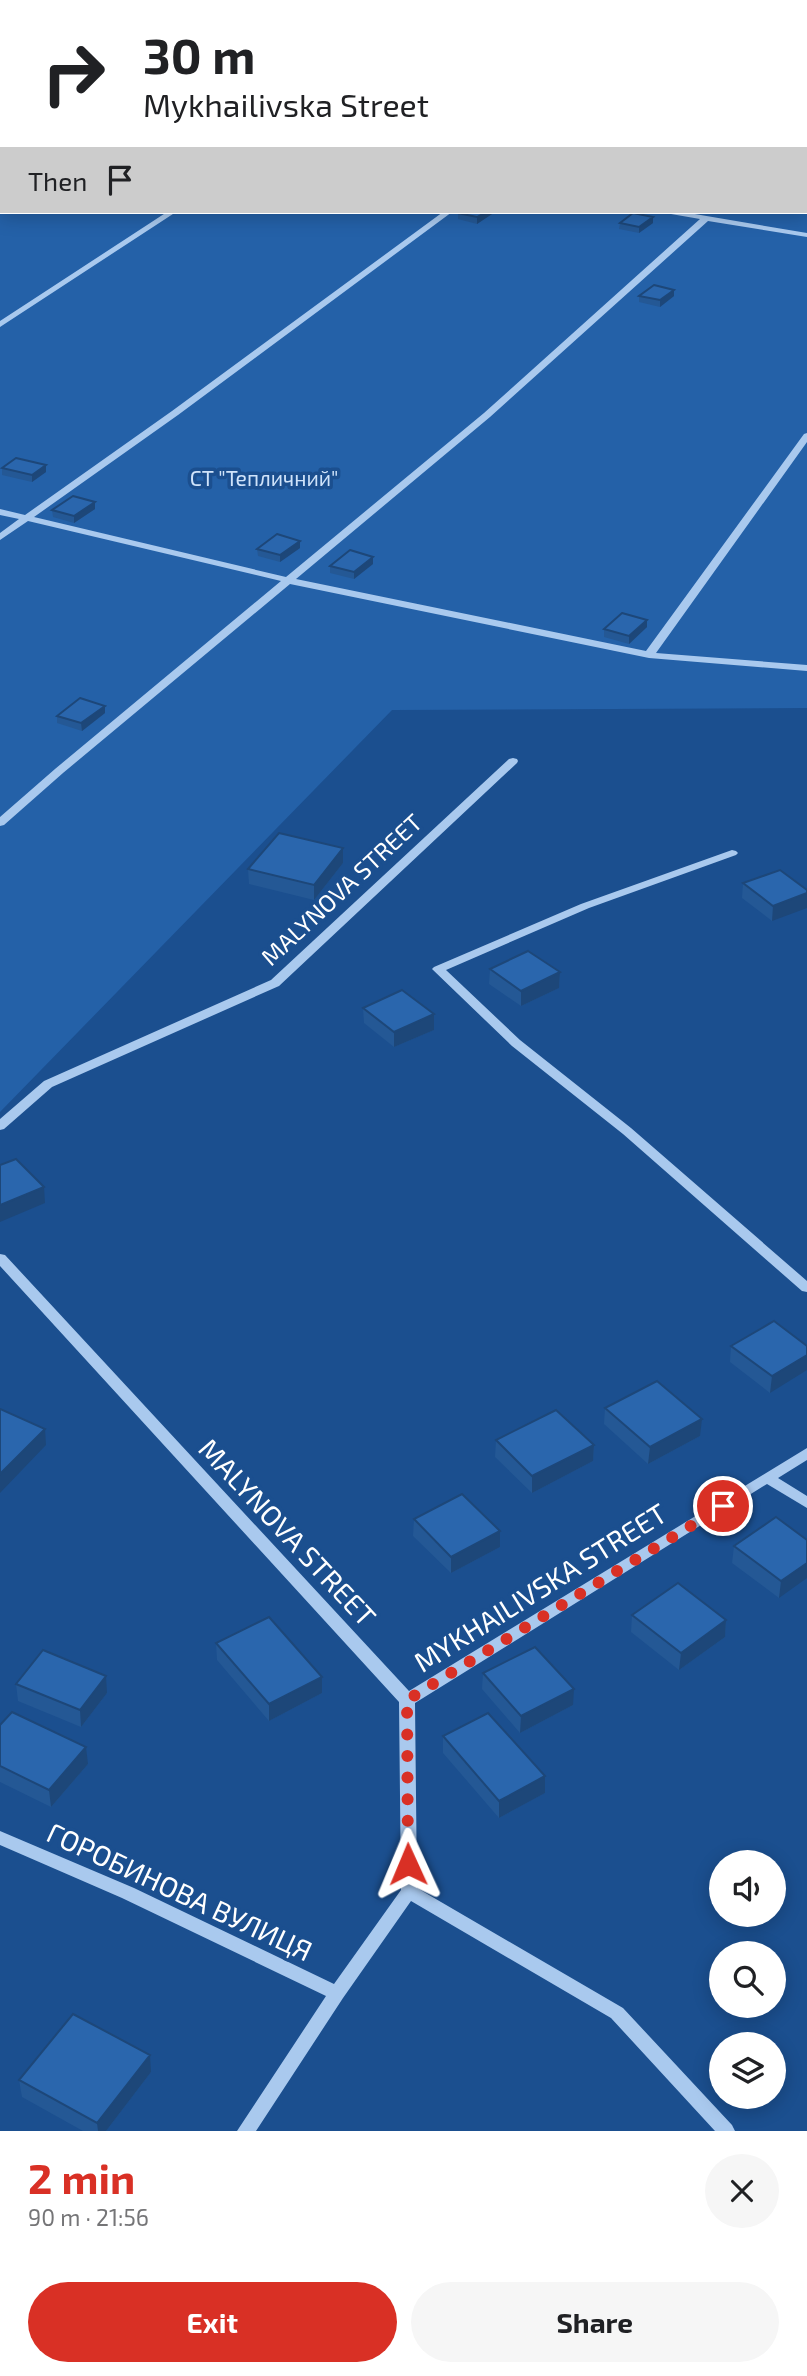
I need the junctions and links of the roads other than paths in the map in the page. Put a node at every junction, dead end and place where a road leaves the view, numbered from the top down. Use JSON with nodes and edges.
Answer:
{"nodes":[{"id":1,"x":169,"y":214,"type":"edge"},
{"id":2,"x":445,"y":214,"type":"edge"},
{"id":3,"x":683,"y":214,"type":"edge"},
{"id":4,"x":706,"y":218,"type":"junction"},
{"id":5,"x":807,"y":235,"type":"edge"},
{"id":6,"x":0,"y":325,"type":"edge"},
{"id":7,"x":807,"y":436,"type":"edge"},
{"id":8,"x":0,"y":512,"type":"edge"},
{"id":9,"x":26,"y":518,"type":"junction"},
{"id":10,"x":0,"y":537,"type":"edge"},
{"id":11,"x":287,"y":580,"type":"junction"},
{"id":12,"x":649,"y":655,"type":"junction"},
{"id":13,"x":807,"y":668,"type":"edge"},
{"id":14,"x":513,"y":761,"type":"dead end"},
{"id":15,"x":0,"y":823,"type":"edge"},
{"id":16,"x":732,"y":853,"type":"dead end"},
{"id":17,"x":0,"y":1126,"type":"edge"},
{"id":18,"x":0,"y":1258,"type":"edge"},
{"id":19,"x":807,"y":1288,"type":"edge"},
{"id":20,"x":807,"y":1453,"type":"edge"},
{"id":21,"x":768,"y":1478,"type":"junction"},
{"id":22,"x":807,"y":1503,"type":"edge"},
{"id":23,"x":407,"y":1700,"type":"junction"},
{"id":24,"x":0,"y":1838,"type":"edge"},
{"id":25,"x":409,"y":1891,"type":"junction"},
{"id":26,"x":337,"y":1993,"type":"junction"},
{"id":27,"x":246,"y":2131,"type":"edge"},
{"id":28,"x":726,"y":2131,"type":"edge"}],
"edges":[{"from":1,"to":6,"type":"street"},
{"from":2,"to":9,"type":"street"},
{"from":3,"to":4,"type":"street"},
{"from":4,"to":5,"type":"street"},
{"from":4,"to":11,"type":"street"},
{"from":7,"to":12,"type":"street"},
{"from":8,"to":9,"type":"street"},
{"from":9,"to":10,"type":"street"},
{"from":9,"to":11,"type":"street"},
{"from":11,"to":12,"type":"street"},
{"from":11,"to":15,"type":"street"},
{"from":12,"to":13,"type":"street"},
{"from":14,"to":17,"type":"street","name":"MALYNOVA STREET"},
{"from":16,"to":19,"type":"street"},
{"from":18,"to":23,"type":"street","name":"MALYNOVA STREET"},
{"from":20,"to":21,"type":"street","name":"MYKHAILIVSKA STREET"},
{"from":21,"to":22,"type":"street"},
{"from":21,"to":23,"type":"street","name":"MYKHAILIVSKA STREET"},
{"from":23,"to":25,"type":"street"},
{"from":24,"to":26,"type":"street","name":"ГОРОБИНОВА ВУЛИЦЯ"},
{"from":25,"to":26,"type":"street"},
{"from":25,"to":28,"type":"street"},
{"from":26,"to":27,"type":"street"}]}
